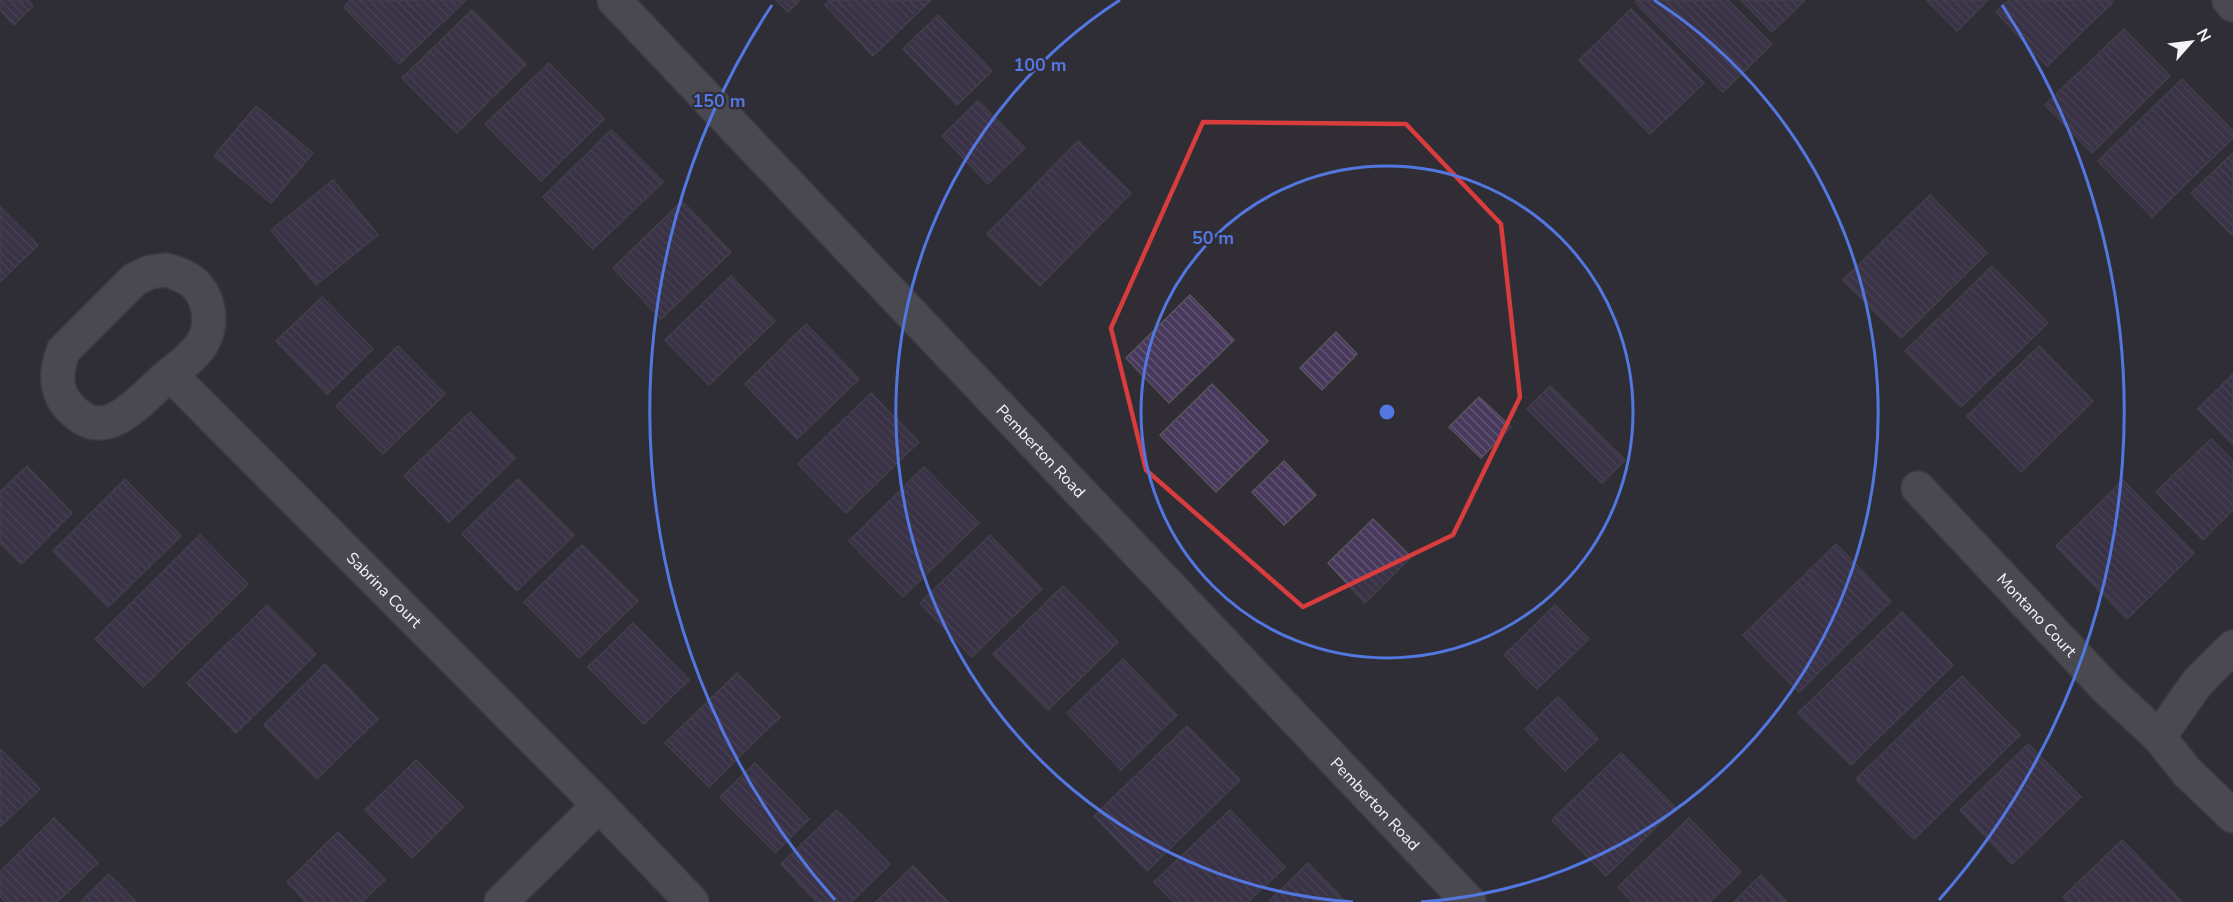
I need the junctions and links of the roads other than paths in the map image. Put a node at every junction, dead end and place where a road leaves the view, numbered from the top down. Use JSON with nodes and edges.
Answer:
{"nodes":[{"id":1,"x":614,"y":0,"type":"edge"},
{"id":2,"x":2229,"y":0,"type":"edge"},
{"id":3,"x":2233,"y":4,"type":"edge"},
{"id":4,"x":170,"y":374,"type":"junction"},
{"id":5,"x":1918,"y":488,"type":"dead end"},
{"id":6,"x":2233,"y":647,"type":"edge"},
{"id":7,"x":2159,"y":737,"type":"junction"},
{"id":8,"x":599,"y":805,"type":"junction"},
{"id":9,"x":2233,"y":816,"type":"edge"},
{"id":10,"x":501,"y":902,"type":"edge"},
{"id":11,"x":692,"y":902,"type":"edge"},
{"id":12,"x":1469,"y":902,"type":"edge"}],
"edges":[{"from":1,"to":12,"type":"street","name":"Pemberton Road"},
{"from":2,"to":3,"type":"street"},
{"from":4,"to":4,"type":"street"},
{"from":4,"to":8,"type":"street","name":"Sabrina Court"},
{"from":5,"to":7,"type":"street","name":"Montano Court"},
{"from":6,"to":7,"type":"street"},
{"from":7,"to":9,"type":"street","name":"Montano Court"},
{"from":8,"to":10,"type":"street"},
{"from":8,"to":11,"type":"street","name":"Sabrina Court"}]}
